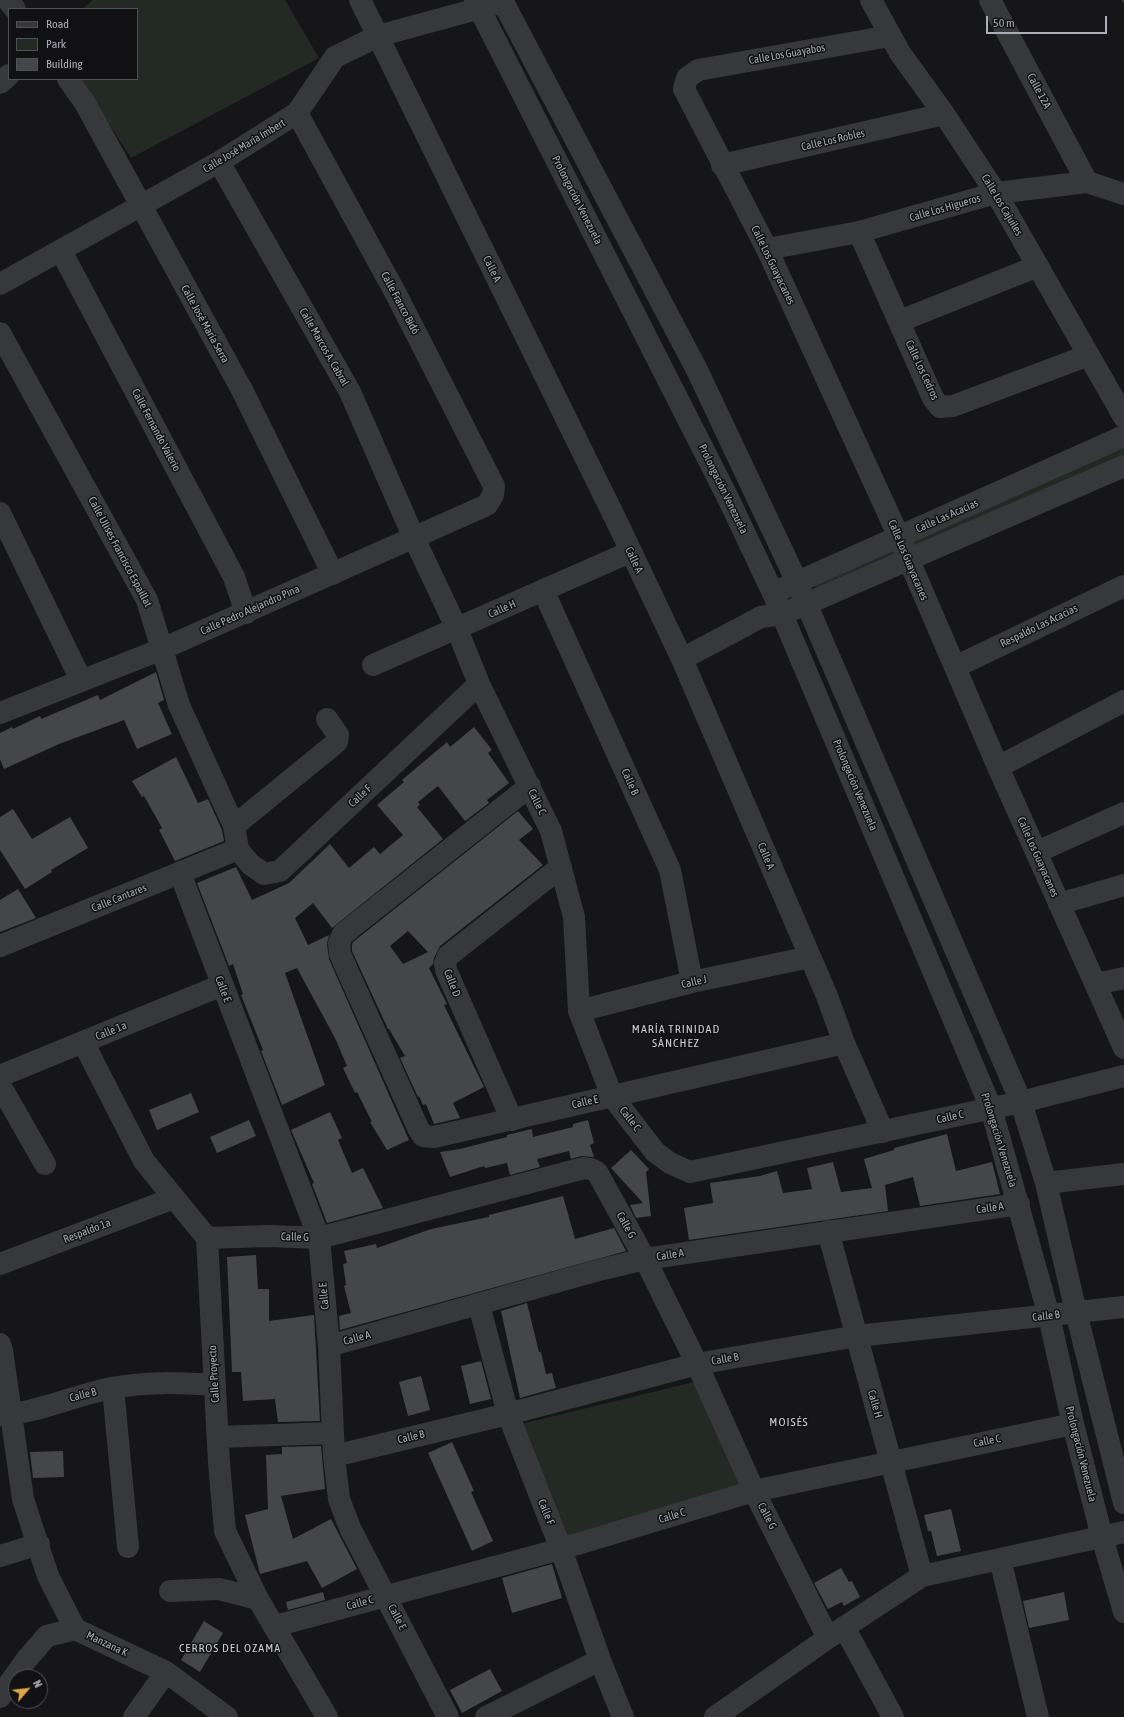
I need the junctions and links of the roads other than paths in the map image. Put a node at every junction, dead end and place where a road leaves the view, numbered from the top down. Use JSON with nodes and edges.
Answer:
{"nodes":[{"id":1,"x":8,"y":0,"type":"edge"},
{"id":2,"x":360,"y":0,"type":"edge"},
{"id":3,"x":870,"y":0,"type":"edge"},
{"id":4,"x":990,"y":0,"type":"edge"},
{"id":5,"x":506,"y":1,"type":"edge"},
{"id":6,"x":477,"y":4,"type":"edge"},
{"id":7,"x":14,"y":8,"type":"edge"},
{"id":8,"x":378,"y":36,"type":"junction"},
{"id":9,"x":890,"y":36,"type":"junction"},
{"id":10,"x":8,"y":76,"type":"edge"},
{"id":11,"x":687,"y":78,"type":"joint"},
{"id":12,"x":69,"y":80,"type":"edge"},
{"id":13,"x":0,"y":83,"type":"edge"},
{"id":14,"x":297,"y":113,"type":"junction"},
{"id":15,"x":944,"y":114,"type":"junction"},
{"id":16,"x":219,"y":162,"type":"junction"},
{"id":17,"x":722,"y":165,"type":"junction"},
{"id":18,"x":1087,"y":182,"type":"junction"},
{"id":19,"x":996,"y":193,"type":"junction"},
{"id":20,"x":1124,"y":194,"type":"edge"},
{"id":21,"x":140,"y":206,"type":"junction"},
{"id":22,"x":859,"y":232,"type":"junction"},
{"id":23,"x":767,"y":249,"type":"junction"},
{"id":24,"x":61,"y":251,"type":"junction"},
{"id":25,"x":1038,"y":266,"type":"junction"},
{"id":26,"x":0,"y":284,"type":"edge"},
{"id":27,"x":900,"y":321,"type":"junction"},
{"id":28,"x":0,"y":333,"type":"edge"},
{"id":29,"x":1089,"y":355,"type":"junction"},
{"id":30,"x":1124,"y":417,"type":"edge"},
{"id":31,"x":1124,"y":436,"type":"edge"},
{"id":32,"x":1124,"y":466,"type":"edge"},
{"id":33,"x":493,"y":495,"type":"joint"},
{"id":34,"x":0,"y":515,"type":"edge"},
{"id":35,"x":414,"y":538,"type":"junction"},
{"id":36,"x":899,"y":538,"type":"junction"},
{"id":37,"x":630,"y":552,"type":"junction"},
{"id":38,"x":908,"y":560,"type":"junction"},
{"id":39,"x":333,"y":574,"type":"junction"},
{"id":40,"x":797,"y":582,"type":"junction"},
{"id":41,"x":1124,"y":586,"type":"edge"},
{"id":42,"x":543,"y":590,"type":"junction"},
{"id":43,"x":773,"y":593,"type":"junction"},
{"id":44,"x":806,"y":604,"type":"junction"},
{"id":45,"x":246,"y":613,"type":"junction"},
{"id":46,"x":782,"y":614,"type":"junction"},
{"id":47,"x":761,"y":617,"type":"junction"},
{"id":48,"x":457,"y":629,"type":"junction"},
{"id":49,"x":162,"y":649,"type":"junction"},
{"id":50,"x":682,"y":659,"type":"junction"},
{"id":51,"x":373,"y":665,"type":"dead end"},
{"id":52,"x":955,"y":667,"type":"junction"},
{"id":53,"x":81,"y":680,"type":"junction"},
{"id":54,"x":479,"y":684,"type":"junction"},
{"id":55,"x":1124,"y":701,"type":"edge"},
{"id":56,"x":0,"y":712,"type":"edge"},
{"id":57,"x":327,"y":719,"type":"dead end"},
{"id":58,"x":998,"y":767,"type":"junction"},
{"id":59,"x":530,"y":786,"type":"junction"},
{"id":60,"x":1124,"y":813,"type":"edge"},
{"id":61,"x":234,"y":826,"type":"junction"},
{"id":62,"x":238,"y":849,"type":"junction"},
{"id":63,"x":1037,"y":852,"type":"junction"},
{"id":64,"x":561,"y":867,"type":"junction"},
{"id":65,"x":180,"y":873,"type":"junction"},
{"id":66,"x":1124,"y":885,"type":"edge"},
{"id":67,"x":1059,"y":904,"type":"junction"},
{"id":68,"x":0,"y":946,"type":"edge"},
{"id":69,"x":810,"y":957,"type":"junction"},
{"id":70,"x":1124,"y":978,"type":"edge"},
{"id":71,"x":692,"y":982,"type":"junction"},
{"id":72,"x":1096,"y":984,"type":"junction"},
{"id":73,"x":222,"y":985,"type":"junction"},
{"id":74,"x":579,"y":1011,"type":"junction"},
{"id":75,"x":83,"y":1042,"type":"junction"},
{"id":76,"x":844,"y":1043,"type":"junction"},
{"id":77,"x":1124,"y":1048,"type":"edge"},
{"id":78,"x":0,"y":1076,"type":"edge"},
{"id":79,"x":1124,"y":1076,"type":"edge"},
{"id":80,"x":0,"y":1085,"type":"edge"},
{"id":81,"x":612,"y":1096,"type":"junction"},
{"id":82,"x":1020,"y":1102,"type":"junction"},
{"id":83,"x":991,"y":1108,"type":"junction"},
{"id":84,"x":512,"y":1120,"type":"junction"},
{"id":85,"x":883,"y":1132,"type":"junction"},
{"id":86,"x":45,"y":1164,"type":"dead end"},
{"id":87,"x":1124,"y":1174,"type":"edge"},
{"id":88,"x":1046,"y":1183,"type":"junction"},
{"id":89,"x":174,"y":1198,"type":"junction"},
{"id":90,"x":1019,"y":1204,"type":"junction"},
{"id":91,"x":828,"y":1231,"type":"junction"},
{"id":92,"x":207,"y":1238,"type":"junction"},
{"id":93,"x":319,"y":1238,"type":"junction"},
{"id":94,"x":645,"y":1259,"type":"junction"},
{"id":95,"x":0,"y":1264,"type":"edge"},
{"id":96,"x":479,"y":1305,"type":"junction"},
{"id":97,"x":1124,"y":1307,"type":"edge"},
{"id":98,"x":1076,"y":1312,"type":"junction"},
{"id":99,"x":1049,"y":1316,"type":"junction"},
{"id":100,"x":857,"y":1336,"type":"junction"},
{"id":101,"x":0,"y":1344,"type":"edge"},
{"id":102,"x":328,"y":1346,"type":"junction"},
{"id":103,"x":697,"y":1364,"type":"junction"},
{"id":104,"x":215,"y":1385,"type":"junction"},
{"id":105,"x":113,"y":1388,"type":"junction"},
{"id":106,"x":508,"y":1414,"type":"junction"},
{"id":107,"x":6,"y":1415,"type":"edge"},
{"id":108,"x":1073,"y":1424,"type":"junction"},
{"id":109,"x":333,"y":1433,"type":"junction"},
{"id":110,"x":218,"y":1437,"type":"junction"},
{"id":111,"x":334,"y":1456,"type":"junction"},
{"id":112,"x":892,"y":1461,"type":"junction"},
{"id":113,"x":754,"y":1491,"type":"junction"},
{"id":114,"x":1124,"y":1503,"type":"edge"},
{"id":115,"x":1124,"y":1532,"type":"edge"},
{"id":116,"x":1102,"y":1537,"type":"junction"},
{"id":117,"x":39,"y":1544,"type":"junction"},
{"id":118,"x":128,"y":1547,"type":"dead end"},
{"id":119,"x":561,"y":1549,"type":"junction"},
{"id":120,"x":0,"y":1556,"type":"edge"},
{"id":121,"x":1000,"y":1559,"type":"junction"},
{"id":122,"x":922,"y":1576,"type":"junction"},
{"id":123,"x":170,"y":1591,"type":"dead end"},
{"id":124,"x":386,"y":1596,"type":"junction"},
{"id":125,"x":258,"y":1599,"type":"junction"},
{"id":126,"x":1124,"y":1612,"type":"edge"},
{"id":127,"x":275,"y":1626,"type":"junction"},
{"id":128,"x":74,"y":1629,"type":"junction"},
{"id":129,"x":836,"y":1633,"type":"junction"},
{"id":130,"x":600,"y":1660,"type":"junction"},
{"id":131,"x":166,"y":1672,"type":"junction"},
{"id":132,"x":0,"y":1697,"type":"edge"},
{"id":133,"x":134,"y":1717,"type":"edge"},
{"id":134,"x":227,"y":1717,"type":"edge"},
{"id":135,"x":327,"y":1717,"type":"edge"},
{"id":136,"x":448,"y":1717,"type":"edge"},
{"id":137,"x":486,"y":1717,"type":"edge"},
{"id":138,"x":623,"y":1717,"type":"edge"},
{"id":139,"x":714,"y":1717,"type":"edge"},
{"id":140,"x":893,"y":1717,"type":"edge"},
{"id":141,"x":1038,"y":1717,"type":"edge"}],
"edges":[{"from":1,"to":7,"type":"street"},
{"from":2,"to":8,"type":"street","name":"Calle A"},
{"from":3,"to":9,"type":"street","name":"Calle Los Cajuiles"},
{"from":4,"to":18,"type":"street","name":"Calle 12A"},
{"from":5,"to":6,"type":"street","name":"Calle José María Imbert"},
{"from":5,"to":40,"type":"street"},
{"from":6,"to":8,"type":"street","name":"Calle José María Imbert"},
{"from":6,"to":43,"type":"street","name":"Prolongación Venezuela"},
{"from":8,"to":14,"type":"street","name":"Calle José María Imbert"},
{"from":8,"to":37,"type":"street","name":"Calle A"},
{"from":9,"to":11,"type":"street","name":"Calle Los Guayabos"},
{"from":9,"to":15,"type":"street","name":"Calle Los Cajuiles"},
{"from":10,"to":13,"type":"street"},
{"from":11,"to":17,"type":"street","name":"Calle Los Guayacanes"},
{"from":12,"to":21,"type":"street","name":"Calle José María Serra"},
{"from":14,"to":16,"type":"street","name":"Calle José María Imbert"},
{"from":14,"to":33,"type":"street","name":"Calle Franco Bidó"},
{"from":15,"to":17,"type":"street","name":"Calle Los Robles"},
{"from":15,"to":19,"type":"street","name":"Calle Los Cajuiles"},
{"from":16,"to":21,"type":"street","name":"Calle José María Imbert"},
{"from":16,"to":35,"type":"street","name":"Calle Marcos A. Cabral"},
{"from":17,"to":23,"type":"street","name":"Calle Los Guayacanes"},
{"from":18,"to":19,"type":"street","name":"Calle Los Higueros"},
{"from":18,"to":20,"type":"street","name":"Calle Los Higueros"},
{"from":19,"to":22,"type":"street","name":"Calle Los Higueros"},
{"from":19,"to":25,"type":"street","name":"Calle Los Cajuiles"},
{"from":21,"to":24,"type":"street","name":"Calle José María Imbert"},
{"from":21,"to":39,"type":"street","name":"Calle José María Serra"},
{"from":22,"to":23,"type":"street","name":"Calle Los Higueros"},
{"from":22,"to":27,"type":"street","name":"Calle Los Cedros"},
{"from":23,"to":36,"type":"street","name":"Calle Los Guayacanes"},
{"from":24,"to":26,"type":"street","name":"Calle José María Imbert"},
{"from":24,"to":45,"type":"street","name":"Calle Fernando Valerio"},
{"from":25,"to":27,"type":"street"},
{"from":25,"to":29,"type":"street","name":"Calle Los Cajuiles"},
{"from":27,"to":29,"type":"street","name":"Calle Los Cedros"},
{"from":28,"to":49,"type":"street","name":"Calle Ulises Francisco Espaillat"},
{"from":29,"to":30,"type":"street","name":"Calle Los Cajuiles"},
{"from":31,"to":36,"type":"street","name":"Calle Las Acacias"},
{"from":32,"to":38,"type":"street"},
{"from":33,"to":35,"type":"street","name":"Calle Pedro Alejandro Pina"},
{"from":34,"to":53,"type":"street"},
{"from":35,"to":39,"type":"street","name":"Calle Pedro Alejandro Pina"},
{"from":35,"to":48,"type":"street","name":"Calle Marcos A. Cabral"},
{"from":36,"to":38,"type":"street","name":"Calle Los Guayacanes"},
{"from":36,"to":40,"type":"street","name":"Calle Las Acacias"},
{"from":37,"to":42,"type":"street","name":"Calle H"},
{"from":37,"to":50,"type":"street","name":"Calle A"},
{"from":38,"to":44,"type":"street"},
{"from":38,"to":52,"type":"street","name":"Calle Los Guayacanes"},
{"from":39,"to":45,"type":"street","name":"Calle Pedro Alejandro Pina"},
{"from":40,"to":43,"type":"street","name":"Calle Las Acacias"},
{"from":40,"to":44,"type":"street"},
{"from":41,"to":52,"type":"street","name":"Respaldo Las Acacias"},
{"from":42,"to":48,"type":"street","name":"Calle H"},
{"from":42,"to":71,"type":"street","name":"Calle B"},
{"from":43,"to":46,"type":"street","name":"Prolongación Venezuela"},
{"from":43,"to":47,"type":"street"},
{"from":44,"to":46,"type":"street"},
{"from":44,"to":82,"type":"street"},
{"from":45,"to":49,"type":"street","name":"Calle Pedro Alejandro Pina"},
{"from":46,"to":47,"type":"street"},
{"from":46,"to":83,"type":"street","name":"Prolongación Venezuela"},
{"from":47,"to":50,"type":"street"},
{"from":48,"to":51,"type":"street","name":"Calle H"},
{"from":48,"to":54,"type":"street","name":"Calle C"},
{"from":49,"to":53,"type":"street","name":"Calle Pedro Alejandro Pina"},
{"from":49,"to":61,"type":"street","name":"Calle Ulises Francisco Espaillat"},
{"from":50,"to":69,"type":"street","name":"Calle A"},
{"from":52,"to":58,"type":"street","name":"Calle Los Guayacanes"},
{"from":53,"to":56,"type":"street","name":"Calle Pedro Alejandro Pina"},
{"from":54,"to":59,"type":"street","name":"Calle C"},
{"from":54,"to":62,"type":"street","name":"Calle F"},
{"from":55,"to":58,"type":"street"},
{"from":57,"to":61,"type":"street"},
{"from":58,"to":63,"type":"street","name":"Calle Los Guayacanes"},
{"from":59,"to":64,"type":"street","name":"Calle C"},
{"from":59,"to":84,"type":"street","name":"Calle E"},
{"from":60,"to":63,"type":"street"},
{"from":61,"to":62,"type":"street","name":"Calle Ulises Francisco Espaillat"},
{"from":62,"to":65,"type":"street","name":"Calle Cantares"},
{"from":63,"to":67,"type":"street","name":"Calle Los Guayacanes"},
{"from":64,"to":74,"type":"street","name":"Calle C"},
{"from":64,"to":84,"type":"street","name":"Calle D"},
{"from":65,"to":68,"type":"street","name":"Calle Cantares"},
{"from":65,"to":73,"type":"street","name":"Calle E"},
{"from":66,"to":67,"type":"street"},
{"from":67,"to":72,"type":"street","name":"Calle Los Guayacanes"},
{"from":69,"to":71,"type":"street","name":"Calle J"},
{"from":69,"to":76,"type":"street","name":"Calle A"},
{"from":70,"to":72,"type":"street"},
{"from":71,"to":74,"type":"street","name":"Calle J"},
{"from":72,"to":77,"type":"street","name":"Calle Los Guayacanes"},
{"from":73,"to":75,"type":"street","name":"Calle 1a"},
{"from":73,"to":93,"type":"street","name":"Calle E"},
{"from":74,"to":81,"type":"street","name":"Calle C"},
{"from":75,"to":78,"type":"street","name":"Calle 1a"},
{"from":75,"to":89,"type":"street"},
{"from":76,"to":81,"type":"street","name":"Calle E"},
{"from":76,"to":85,"type":"street","name":"Calle A"},
{"from":79,"to":82,"type":"street","name":"Calle C"},
{"from":80,"to":86,"type":"street"},
{"from":81,"to":84,"type":"street","name":"Calle E"},
{"from":81,"to":85,"type":"street","name":"Calle C"},
{"from":82,"to":83,"type":"street","name":"Calle C"},
{"from":82,"to":88,"type":"street"},
{"from":83,"to":85,"type":"street","name":"Calle C"},
{"from":83,"to":90,"type":"street","name":"Prolongación Venezuela"},
{"from":87,"to":88,"type":"street"},
{"from":88,"to":98,"type":"street"},
{"from":89,"to":92,"type":"street"},
{"from":89,"to":95,"type":"street","name":"Respaldo 1a"},
{"from":90,"to":91,"type":"street","name":"Calle A"},
{"from":90,"to":99,"type":"street","name":"Prolongación Venezuela"},
{"from":91,"to":94,"type":"street","name":"Calle A"},
{"from":91,"to":100,"type":"street","name":"Calle H"},
{"from":92,"to":93,"type":"street","name":"Calle G"},
{"from":92,"to":104,"type":"street","name":"Calle Proyecto"},
{"from":93,"to":94,"type":"street","name":"Calle G"},
{"from":93,"to":102,"type":"street","name":"Calle E"},
{"from":94,"to":96,"type":"street","name":"Calle A"},
{"from":94,"to":103,"type":"street","name":"Calle G"},
{"from":96,"to":102,"type":"street","name":"Calle A"},
{"from":96,"to":106,"type":"street","name":"Calle F"},
{"from":97,"to":98,"type":"street","name":"Calle B"},
{"from":98,"to":99,"type":"street","name":"Calle B"},
{"from":98,"to":114,"type":"street"},
{"from":99,"to":100,"type":"street","name":"Calle B"},
{"from":99,"to":108,"type":"street","name":"Prolongación Venezuela"},
{"from":100,"to":103,"type":"street","name":"Calle B"},
{"from":100,"to":112,"type":"street","name":"Calle H"},
{"from":101,"to":107,"type":"street"},
{"from":102,"to":109,"type":"street","name":"Calle E"},
{"from":103,"to":106,"type":"street","name":"Calle B"},
{"from":103,"to":113,"type":"street","name":"Calle G"},
{"from":104,"to":105,"type":"street","name":"Calle B"},
{"from":104,"to":110,"type":"street","name":"Calle Proyecto"},
{"from":105,"to":107,"type":"street","name":"Calle B"},
{"from":105,"to":118,"type":"street"},
{"from":106,"to":111,"type":"street","name":"Calle B"},
{"from":106,"to":119,"type":"street","name":"Calle F"},
{"from":107,"to":117,"type":"street"},
{"from":108,"to":112,"type":"street","name":"Calle C"},
{"from":108,"to":116,"type":"street","name":"Prolongación Venezuela"},
{"from":109,"to":110,"type":"street"},
{"from":109,"to":111,"type":"street","name":"Calle E"},
{"from":110,"to":125,"type":"street","name":"Calle Proyecto"},
{"from":111,"to":124,"type":"street","name":"Calle E"},
{"from":112,"to":113,"type":"street","name":"Calle C"},
{"from":112,"to":122,"type":"street","name":"Calle H"},
{"from":113,"to":119,"type":"street","name":"Calle C"},
{"from":113,"to":129,"type":"street","name":"Calle G"},
{"from":115,"to":116,"type":"street"},
{"from":116,"to":121,"type":"street"},
{"from":116,"to":126,"type":"street","name":"Prolongación Venezuela"},
{"from":117,"to":120,"type":"street"},
{"from":117,"to":128,"type":"street"},
{"from":119,"to":124,"type":"street","name":"Calle C"},
{"from":119,"to":130,"type":"street","name":"Calle F"},
{"from":121,"to":122,"type":"street"},
{"from":121,"to":141,"type":"street"},
{"from":122,"to":129,"type":"street"},
{"from":123,"to":125,"type":"street"},
{"from":124,"to":127,"type":"street","name":"Calle C"},
{"from":124,"to":136,"type":"street","name":"Calle E"},
{"from":125,"to":127,"type":"street","name":"Calle Proyecto"},
{"from":127,"to":135,"type":"street","name":"Calle Proyecto"},
{"from":128,"to":131,"type":"street","name":"Manzana K"},
{"from":128,"to":132,"type":"street","name":"Manzana K"},
{"from":129,"to":139,"type":"street"},
{"from":129,"to":140,"type":"street","name":"Calle G"},
{"from":130,"to":137,"type":"street"},
{"from":130,"to":138,"type":"street","name":"Calle F"},
{"from":131,"to":133,"type":"street"},
{"from":131,"to":134,"type":"street","name":"Manzana K"}]}
